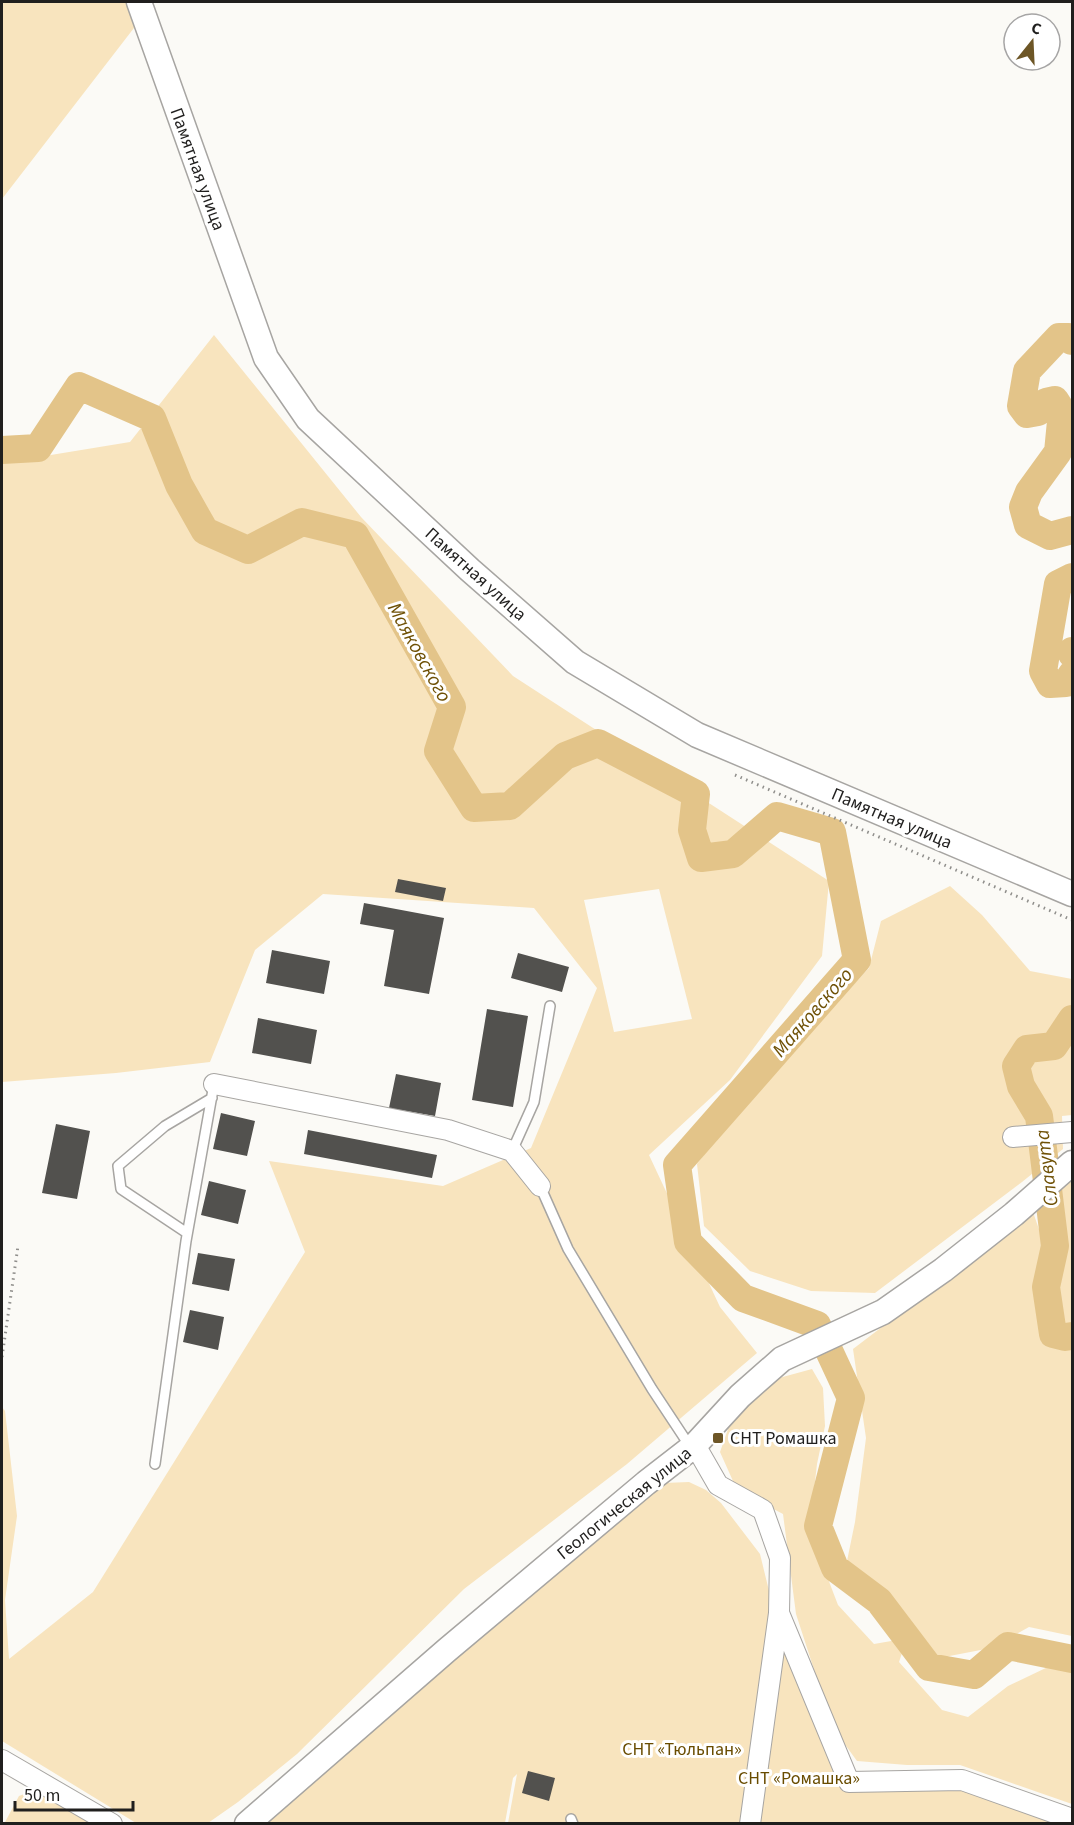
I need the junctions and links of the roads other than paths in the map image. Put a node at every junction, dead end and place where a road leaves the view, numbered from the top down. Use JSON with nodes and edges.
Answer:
{"nodes":[{"id":1,"x":139,"y":2,"type":"edge"},
{"id":2,"x":1072,"y":894,"type":"edge"},
{"id":3,"x":550,"y":1006,"type":"dead end"},
{"id":4,"x":213,"y":1091,"type":"junction"},
{"id":5,"x":1066,"y":1132,"type":"edge"},
{"id":6,"x":1013,"y":1137,"type":"dead end"},
{"id":7,"x":512,"y":1151,"type":"junction"},
{"id":8,"x":1072,"y":1163,"type":"edge"},
{"id":9,"x":540,"y":1186,"type":"joint"},
{"id":10,"x":187,"y":1233,"type":"junction"},
{"id":11,"x":693,"y":1447,"type":"junction"},
{"id":12,"x":155,"y":1464,"type":"dead end"},
{"id":13,"x":778,"y":1613,"type":"junction"},
{"id":14,"x":2,"y":1760,"type":"edge"},
{"id":15,"x":1072,"y":1819,"type":"edge"},
{"id":16,"x":112,"y":1824,"type":"edge"},
{"id":17,"x":246,"y":1824,"type":"edge"},
{"id":18,"x":750,"y":1824,"type":"edge"}],
"edges":[{"from":1,"to":2,"type":"street","name":"Памятная улица"},
{"from":3,"to":7,"type":"lane"},
{"from":4,"to":7,"type":"street"},
{"from":4,"to":10,"type":"lane"},
{"from":4,"to":10,"type":"lane"},
{"from":5,"to":6,"type":"street"},
{"from":7,"to":9,"type":"street"},
{"from":8,"to":11,"type":"street","name":"Геологическая улица"},
{"from":9,"to":11,"type":"lane"},
{"from":10,"to":12,"type":"lane"},
{"from":11,"to":13,"type":"street"},
{"from":11,"to":17,"type":"street","name":"Геологическая улица"},
{"from":13,"to":15,"type":"street"},
{"from":13,"to":18,"type":"street"},
{"from":14,"to":16,"type":"street"}]}
